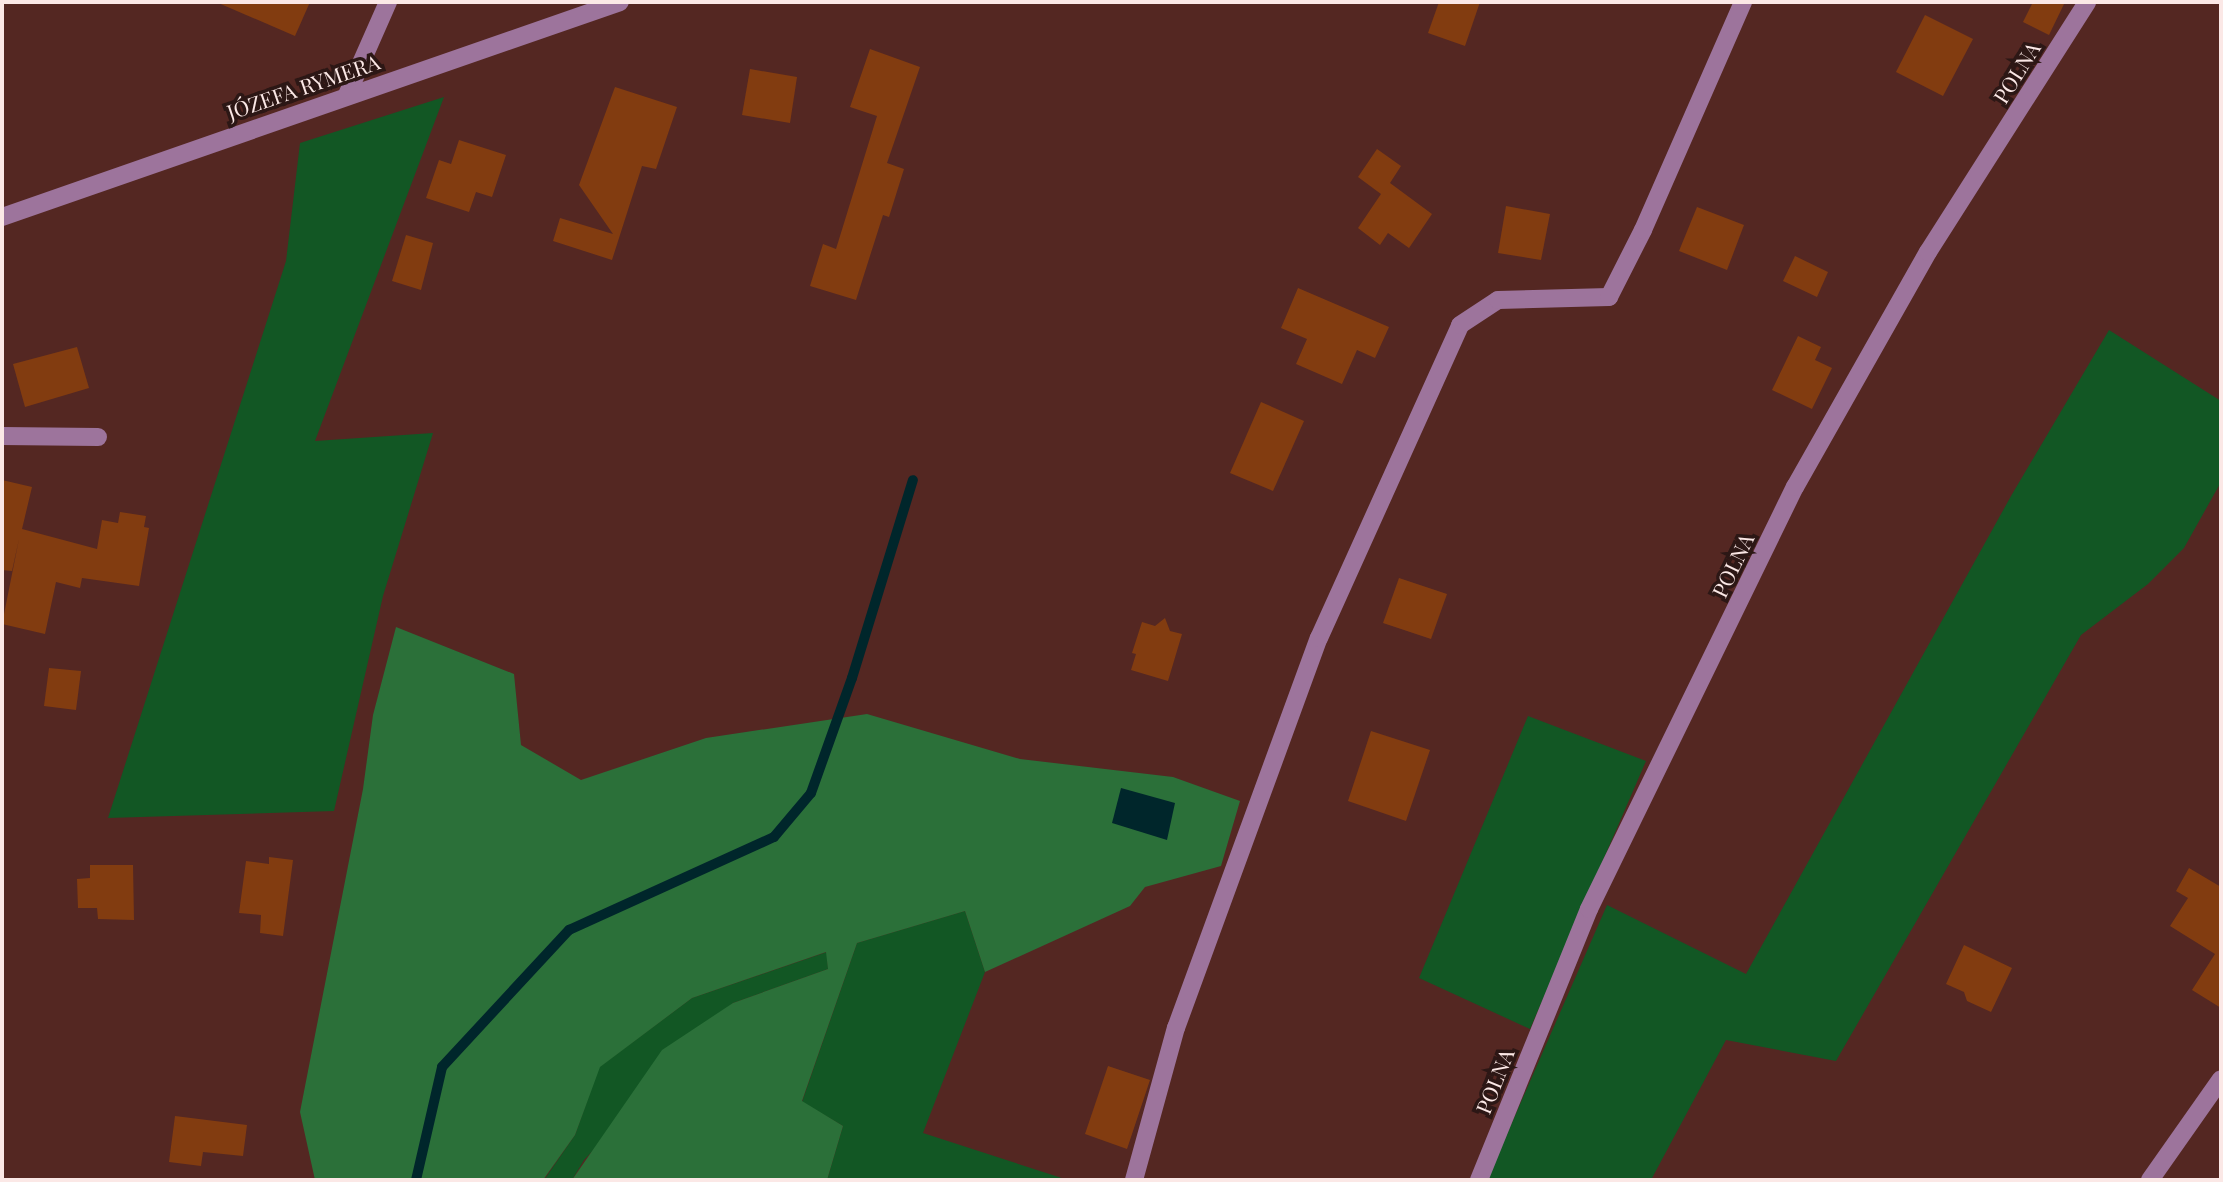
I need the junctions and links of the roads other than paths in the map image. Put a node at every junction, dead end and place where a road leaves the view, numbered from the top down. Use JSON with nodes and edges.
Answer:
{"nodes":[{"id":1,"x":388,"y":2,"type":"edge"},
{"id":2,"x":620,"y":2,"type":"edge"},
{"id":3,"x":1743,"y":2,"type":"edge"},
{"id":4,"x":2087,"y":2,"type":"edge"},
{"id":5,"x":347,"y":95,"type":"junction"},
{"id":6,"x":2,"y":217,"type":"edge"},
{"id":7,"x":2,"y":436,"type":"edge"},
{"id":8,"x":98,"y":437,"type":"dead end"},
{"id":9,"x":2221,"y":1079,"type":"edge"},
{"id":10,"x":1135,"y":1180,"type":"edge"},
{"id":11,"x":1479,"y":1180,"type":"edge"},
{"id":12,"x":2150,"y":1180,"type":"edge"}],
"edges":[{"from":1,"to":5,"type":"street"},
{"from":2,"to":5,"type":"street","name":"JÓZEFA RYMERA"},
{"from":3,"to":10,"type":"street"},
{"from":4,"to":11,"type":"street","name":"POLNA"},
{"from":5,"to":6,"type":"street","name":"JÓZEFA RYMERA"},
{"from":7,"to":8,"type":"street"},
{"from":9,"to":12,"type":"street"}]}
